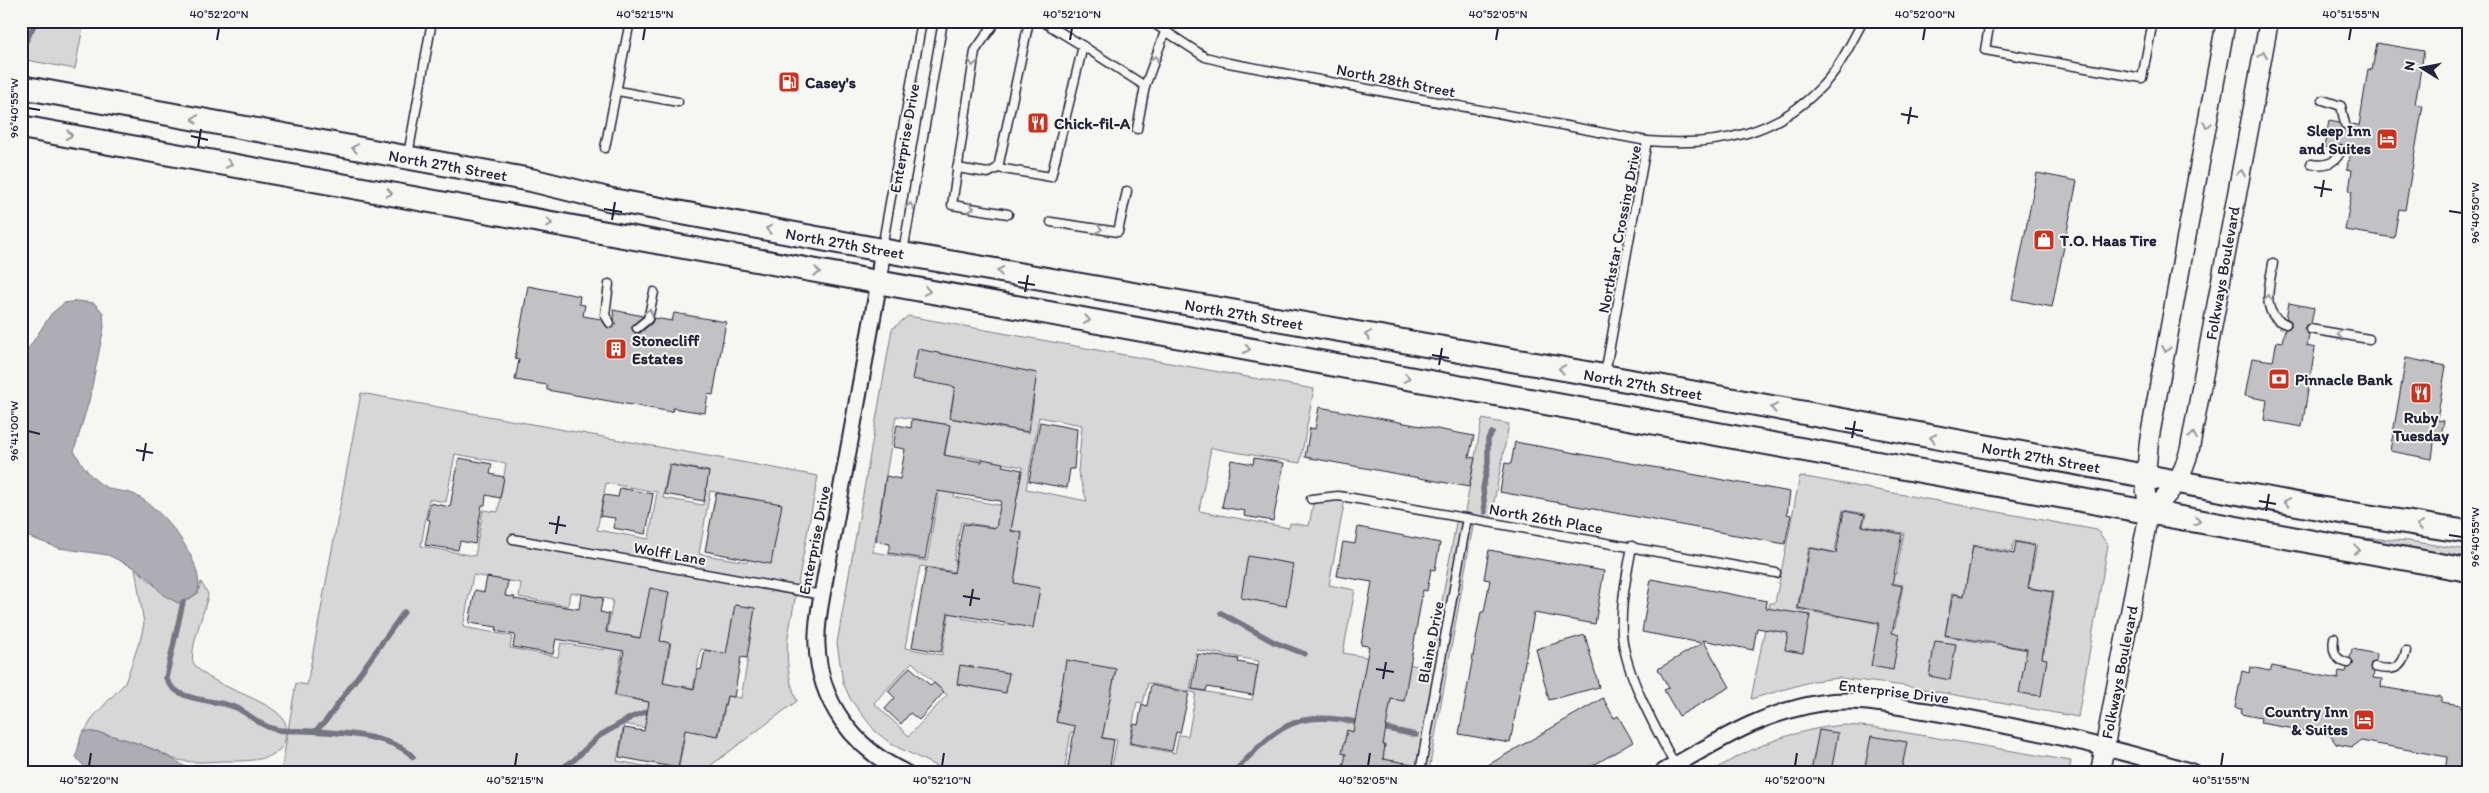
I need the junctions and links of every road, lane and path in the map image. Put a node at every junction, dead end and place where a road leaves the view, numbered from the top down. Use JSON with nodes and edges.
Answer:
{"nodes":[{"id":1,"x":432,"y":21,"type":"edge"},
{"id":2,"x":630,"y":21,"type":"edge"},
{"id":3,"x":922,"y":21,"type":"edge"},
{"id":4,"x":943,"y":21,"type":"edge"},
{"id":5,"x":996,"y":21,"type":"edge"},
{"id":6,"x":1029,"y":21,"type":"edge"},
{"id":7,"x":1042,"y":21,"type":"edge"},
{"id":8,"x":1150,"y":21,"type":"edge"},
{"id":9,"x":1863,"y":21,"type":"edge"},
{"id":10,"x":1990,"y":21,"type":"edge"},
{"id":11,"x":2153,"y":21,"type":"edge"},
{"id":12,"x":2226,"y":21,"type":"edge"},
{"id":13,"x":2269,"y":21,"type":"edge"},
{"id":14,"x":1165,"y":32,"type":"junction"},
{"id":15,"x":1083,"y":46,"type":"junction"},
{"id":16,"x":1145,"y":86,"type":"junction"},
{"id":17,"x":21,"y":87,"type":"edge"},
{"id":18,"x":618,"y":91,"type":"junction"},
{"id":19,"x":2323,"y":100,"type":"dead end"},
{"id":20,"x":678,"y":102,"type":"dead end"},
{"id":21,"x":2345,"y":124,"type":"dead end"},
{"id":22,"x":21,"y":127,"type":"edge"},
{"id":23,"x":1137,"y":129,"type":"dead end"},
{"id":24,"x":1647,"y":141,"type":"junction"},
{"id":25,"x":605,"y":148,"type":"dead end"},
{"id":26,"x":2341,"y":150,"type":"dead end"},
{"id":27,"x":408,"y":157,"type":"junction"},
{"id":28,"x":2311,"y":164,"type":"dead end"},
{"id":29,"x":957,"y":168,"type":"junction"},
{"id":30,"x":998,"y":168,"type":"junction"},
{"id":31,"x":1127,"y":192,"type":"dead end"},
{"id":32,"x":1008,"y":214,"type":"dead end"},
{"id":33,"x":1051,"y":222,"type":"dead end"},
{"id":34,"x":892,"y":252,"type":"junction"},
{"id":35,"x":2273,"y":263,"type":"dead end"},
{"id":36,"x":879,"y":282,"type":"junction"},
{"id":37,"x":609,"y":284,"type":"dead end"},
{"id":38,"x":654,"y":292,"type":"dead end"},
{"id":39,"x":610,"y":323,"type":"dead end"},
{"id":40,"x":2286,"y":324,"type":"dead end"},
{"id":41,"x":638,"y":328,"type":"dead end"},
{"id":42,"x":2310,"y":329,"type":"dead end"},
{"id":43,"x":2369,"y":339,"type":"dead end"},
{"id":44,"x":1604,"y":376,"type":"junction"},
{"id":45,"x":2146,"y":476,"type":"junction"},
{"id":46,"x":2178,"y":482,"type":"junction"},
{"id":47,"x":1311,"y":499,"type":"dead end"},
{"id":48,"x":2149,"y":512,"type":"junction"},
{"id":49,"x":1467,"y":518,"type":"junction"},
{"id":50,"x":2468,"y":532,"type":"edge"},
{"id":51,"x":513,"y":539,"type":"dead end"},
{"id":52,"x":1632,"y":546,"type":"junction"},
{"id":53,"x":2468,"y":570,"type":"edge"},
{"id":54,"x":1776,"y":573,"type":"dead end"},
{"id":55,"x":822,"y":595,"type":"junction"},
{"id":56,"x":2334,"y":638,"type":"dead end"},
{"id":57,"x":2406,"y":651,"type":"dead end"},
{"id":58,"x":2348,"y":663,"type":"dead end"},
{"id":59,"x":2375,"y":667,"type":"dead end"},
{"id":60,"x":2104,"y":747,"type":"junction"},
{"id":61,"x":1669,"y":768,"type":"edge"},
{"id":62,"x":904,"y":772,"type":"edge"},
{"id":63,"x":1420,"y":772,"type":"edge"},
{"id":64,"x":2100,"y":772,"type":"edge"},
{"id":65,"x":2192,"y":772,"type":"edge"}],
"edges":[{"from":1,"to":27,"type":"lane"},
{"from":2,"to":18,"type":"lane"},
{"from":3,"to":34,"type":"lane","name":"Enterprise Drive"},
{"from":34,"to":4,"type":"lane","name":"Enterprise Drive","one_way":true},
{"from":5,"to":29,"type":"lane","one_way":true},
{"from":6,"to":30,"type":"lane"},
{"from":7,"to":15,"type":"lane"},
{"from":8,"to":14,"type":"lane","name":"North 28th Street"},
{"from":9,"to":24,"type":"lane","name":"Northstar Crossing Drive"},
{"from":10,"to":11,"type":"lane"},
{"from":12,"to":45,"type":"street","name":"Folkways Boulevard","one_way":true},
{"from":46,"to":13,"type":"street","name":"Folkways Boulevard","one_way":true},
{"from":16,"to":14,"type":"lane","one_way":true},
{"from":14,"to":24,"type":"lane","name":"North 28th Street"},
{"from":15,"to":16,"type":"lane"},
{"from":15,"to":30,"type":"lane"},
{"from":16,"to":23,"type":"lane"},
{"from":27,"to":17,"type":"main road","name":"North 27th Street","one_way":true},
{"from":18,"to":20,"type":"lane"},
{"from":18,"to":25,"type":"lane"},
{"from":19,"to":21,"type":"lane"},
{"from":22,"to":36,"type":"main road","name":"North 27th Street","one_way":true},
{"from":24,"to":44,"type":"lane","name":"Northstar Crossing Drive"},
{"from":26,"to":28,"type":"lane"},
{"from":34,"to":27,"type":"main road","name":"North 27th Street","one_way":true},
{"from":29,"to":30,"type":"lane"},
{"from":29,"to":32,"type":"lane","one_way":true},
{"from":33,"to":31,"type":"lane","one_way":true},
{"from":34,"to":36,"type":"street","name":"Enterprise Drive"},
{"from":34,"to":36,"type":"street","name":"Enterprise Drive"},
{"from":44,"to":34,"type":"main road","name":"North 27th Street","one_way":true},
{"from":40,"to":35,"type":"lane","one_way":true},
{"from":36,"to":48,"type":"main road","name":"North 27th Street","one_way":true},
{"from":36,"to":55,"type":"street","name":"Enterprise Drive"},
{"from":37,"to":39,"type":"lane"},
{"from":41,"to":38,"type":"lane","one_way":true},
{"from":43,"to":42,"type":"lane","one_way":true},
{"from":45,"to":44,"type":"main road","name":"North 27th Street","one_way":true},
{"from":45,"to":46,"type":"main road","name":"North 27th Street"},
{"from":45,"to":48,"type":"street","name":"Folkways Boulevard"},
{"from":46,"to":48,"type":"street","name":"Folkways Boulevard"},
{"from":50,"to":46,"type":"main road","name":"North 27th Street","one_way":true},
{"from":47,"to":49,"type":"lane","name":"North 26th Place"},
{"from":48,"to":53,"type":"main road","name":"North 27th Street","one_way":true},
{"from":48,"to":60,"type":"street","name":"Folkways Boulevard"},
{"from":49,"to":52,"type":"lane","name":"North 26th Place"},
{"from":49,"to":63,"type":"lane","name":"Blaine Drive"},
{"from":51,"to":55,"type":"lane","name":"Wolff Lane"},
{"from":52,"to":54,"type":"lane","name":"North 26th Place"},
{"from":52,"to":61,"type":"lane"},
{"from":55,"to":62,"type":"street","name":"Enterprise Drive"},
{"from":56,"to":58,"type":"lane"},
{"from":57,"to":59,"type":"lane"},
{"from":60,"to":61,"type":"street","name":"Enterprise Drive"},
{"from":60,"to":64,"type":"street","name":"Folkways Boulevard"},
{"from":60,"to":65,"type":"street","name":"Enterprise Drive"}]}
